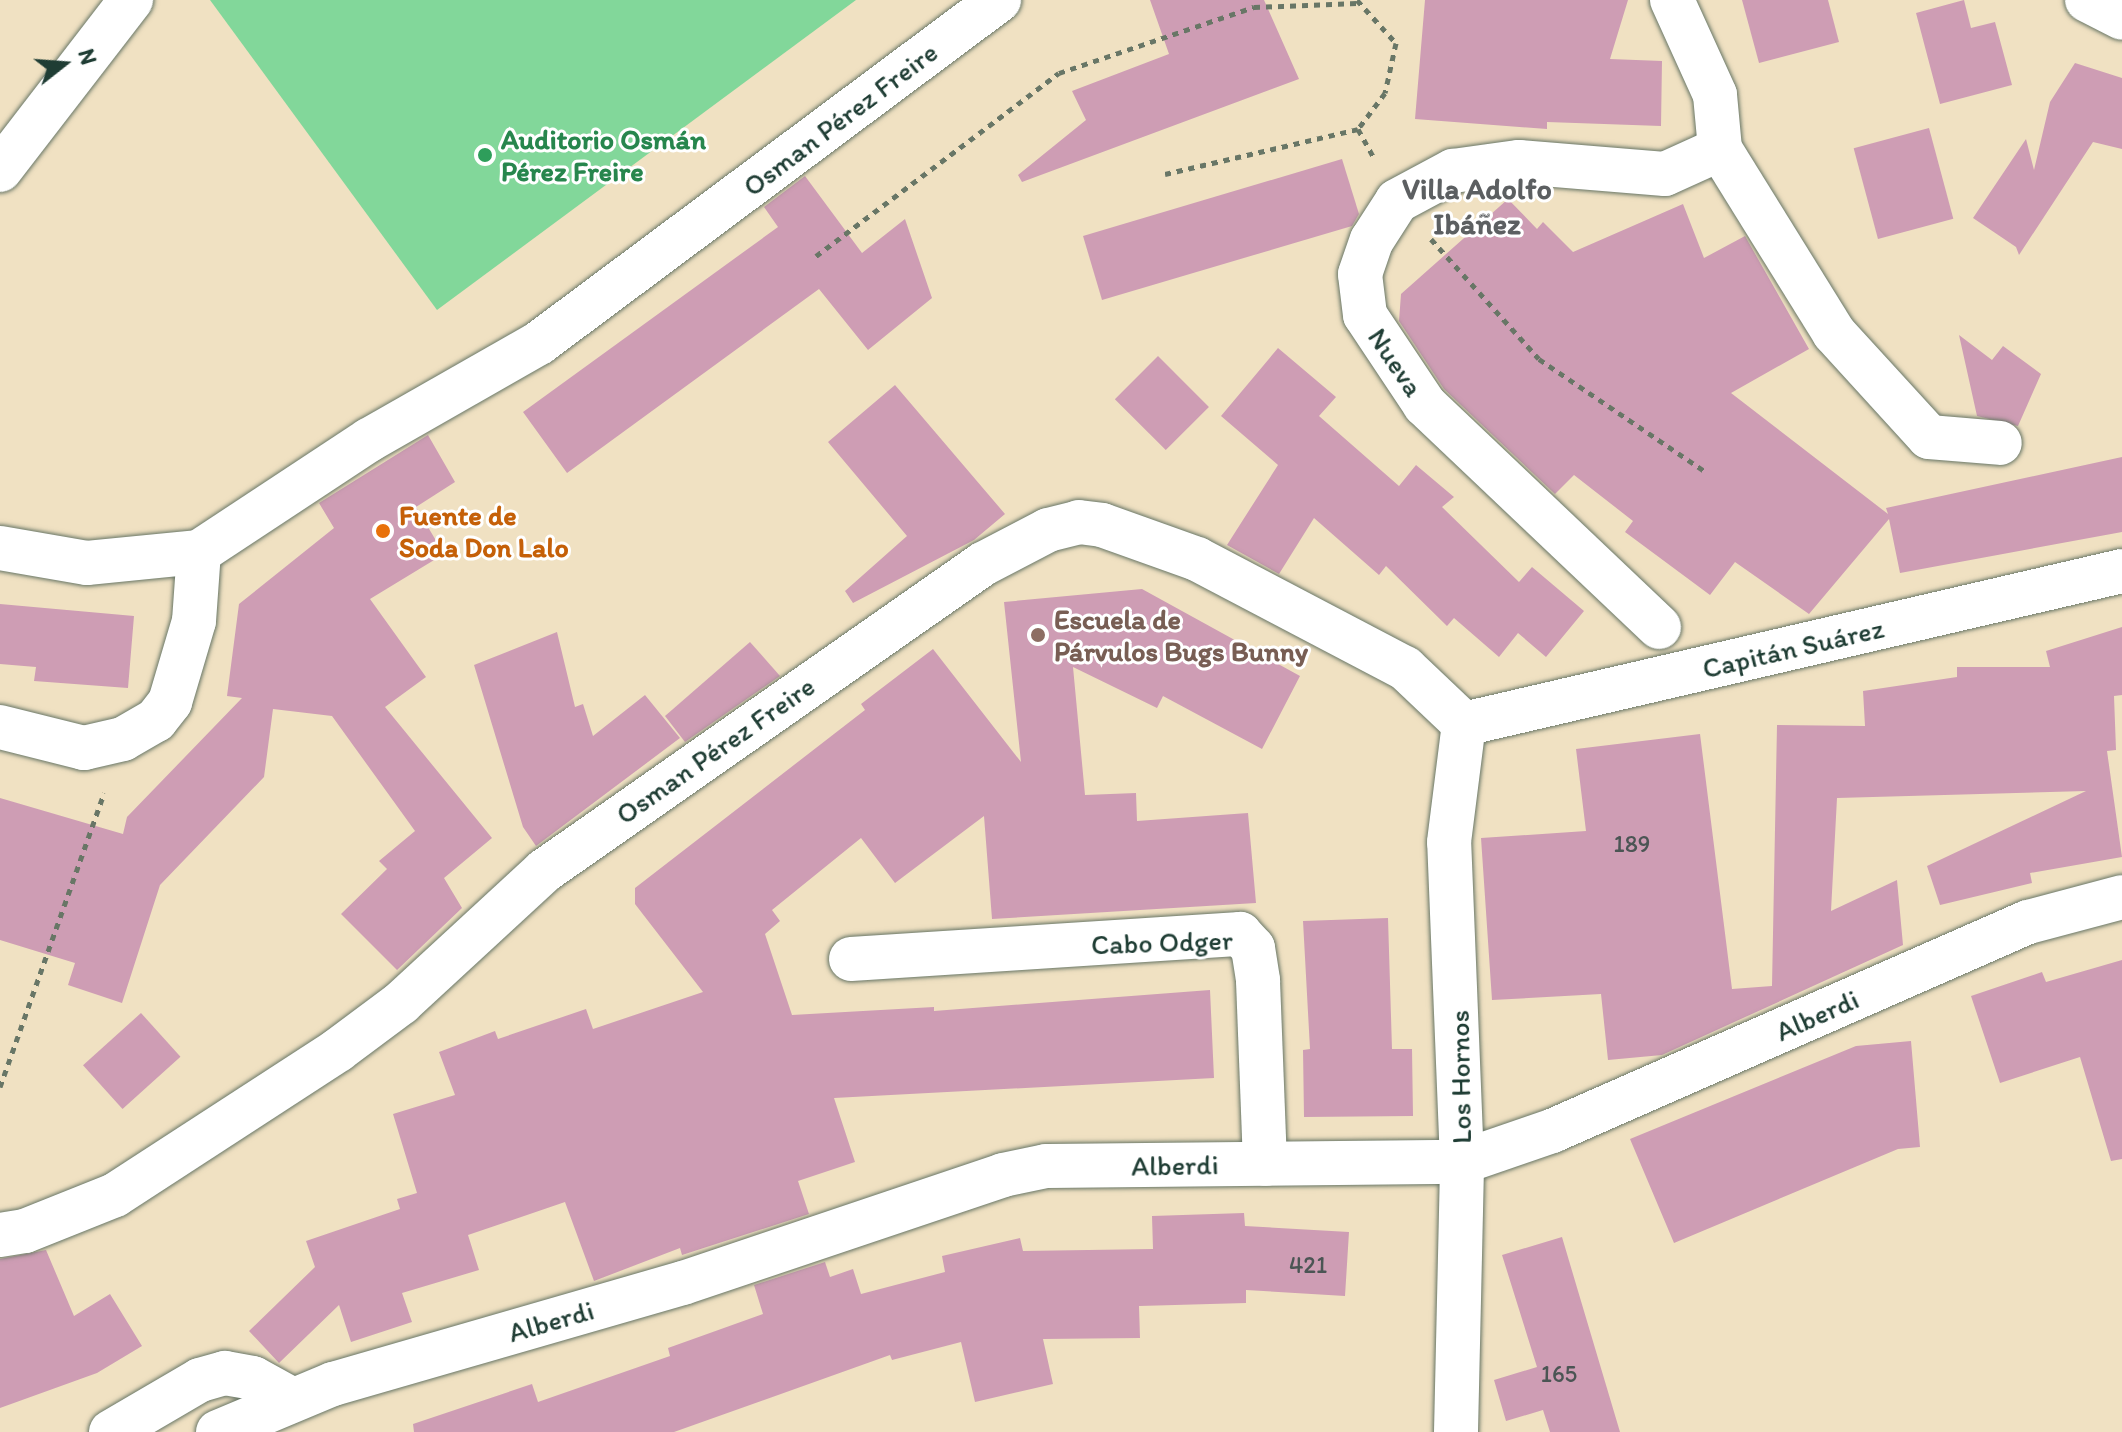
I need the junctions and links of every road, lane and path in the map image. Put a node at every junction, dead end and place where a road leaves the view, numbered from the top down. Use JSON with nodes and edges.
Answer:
{"nodes":[{"id":1,"x":131,"y":0,"type":"edge"},
{"id":2,"x":999,"y":0,"type":"edge"},
{"id":3,"x":1672,"y":0,"type":"edge"},
{"id":4,"x":2087,"y":0,"type":"edge"},
{"id":5,"x":1357,"y":2,"type":"edge"},
{"id":6,"x":2122,"y":18,"type":"edge"},
{"id":7,"x":1358,"y":129,"type":"junction"},
{"id":8,"x":1720,"y":149,"type":"junction"},
{"id":9,"x":0,"y":170,"type":"edge"},
{"id":10,"x":1165,"y":174,"type":"dead end"},
{"id":11,"x":1397,"y":201,"type":"junction"},
{"id":12,"x":816,"y":256,"type":"dead end"},
{"id":13,"x":2000,"y":443,"type":"dead end"},
{"id":14,"x":1706,"y":472,"type":"dead end"},
{"id":15,"x":0,"y":548,"type":"edge"},
{"id":16,"x":199,"y":552,"type":"junction"},
{"id":17,"x":2122,"y":571,"type":"edge"},
{"id":18,"x":1659,"y":627,"type":"dead end"},
{"id":19,"x":1464,"y":724,"type":"junction"},
{"id":20,"x":0,"y":727,"type":"edge"},
{"id":21,"x":123,"y":739,"type":"junction"},
{"id":22,"x":2122,"y":897,"type":"edge"},
{"id":23,"x":851,"y":959,"type":"dead end"},
{"id":24,"x":0,"y":1087,"type":"edge"},
{"id":25,"x":1462,"y":1162,"type":"junction"},
{"id":26,"x":1265,"y":1164,"type":"junction"},
{"id":27,"x":0,"y":1235,"type":"edge"},
{"id":28,"x":291,"y":1399,"type":"junction"},
{"id":29,"x":111,"y":1432,"type":"edge"},
{"id":30,"x":218,"y":1432,"type":"edge"},
{"id":31,"x":1456,"y":1432,"type":"edge"}],
"edges":[{"from":1,"to":9,"type":"street"},
{"from":2,"to":16,"type":"street","name":"Osman Pérez Freire"},
{"from":3,"to":8,"type":"street"},
{"from":4,"to":6,"type":"street"},
{"from":5,"to":7,"type":"path"},
{"from":5,"to":12,"type":"path"},
{"from":7,"to":10,"type":"path"},
{"from":7,"to":11,"type":"path"},
{"from":8,"to":11,"type":"street","name":"Nueva"},
{"from":8,"to":13,"type":"street"},
{"from":11,"to":14,"type":"path"},
{"from":11,"to":18,"type":"street","name":"Nueva"},
{"from":15,"to":16,"type":"street","name":"Osman Pérez Freire"},
{"from":16,"to":21,"type":"street"},
{"from":17,"to":19,"type":"street","name":"Capitán Suárez"},
{"from":19,"to":25,"type":"street","name":"Los Hornos"},
{"from":19,"to":27,"type":"street","name":"Osman Pérez Freire"},
{"from":20,"to":21,"type":"street"},
{"from":21,"to":24,"type":"path"},
{"from":22,"to":25,"type":"street","name":"Alberdi"},
{"from":23,"to":26,"type":"street","name":"Cabo Odger"},
{"from":25,"to":26,"type":"street","name":"Alberdi"},
{"from":25,"to":31,"type":"street","name":"Los Hornos"},
{"from":26,"to":28,"type":"street","name":"Alberdi"},
{"from":28,"to":29,"type":"street"},
{"from":28,"to":30,"type":"street","name":"Alberdi"}]}
